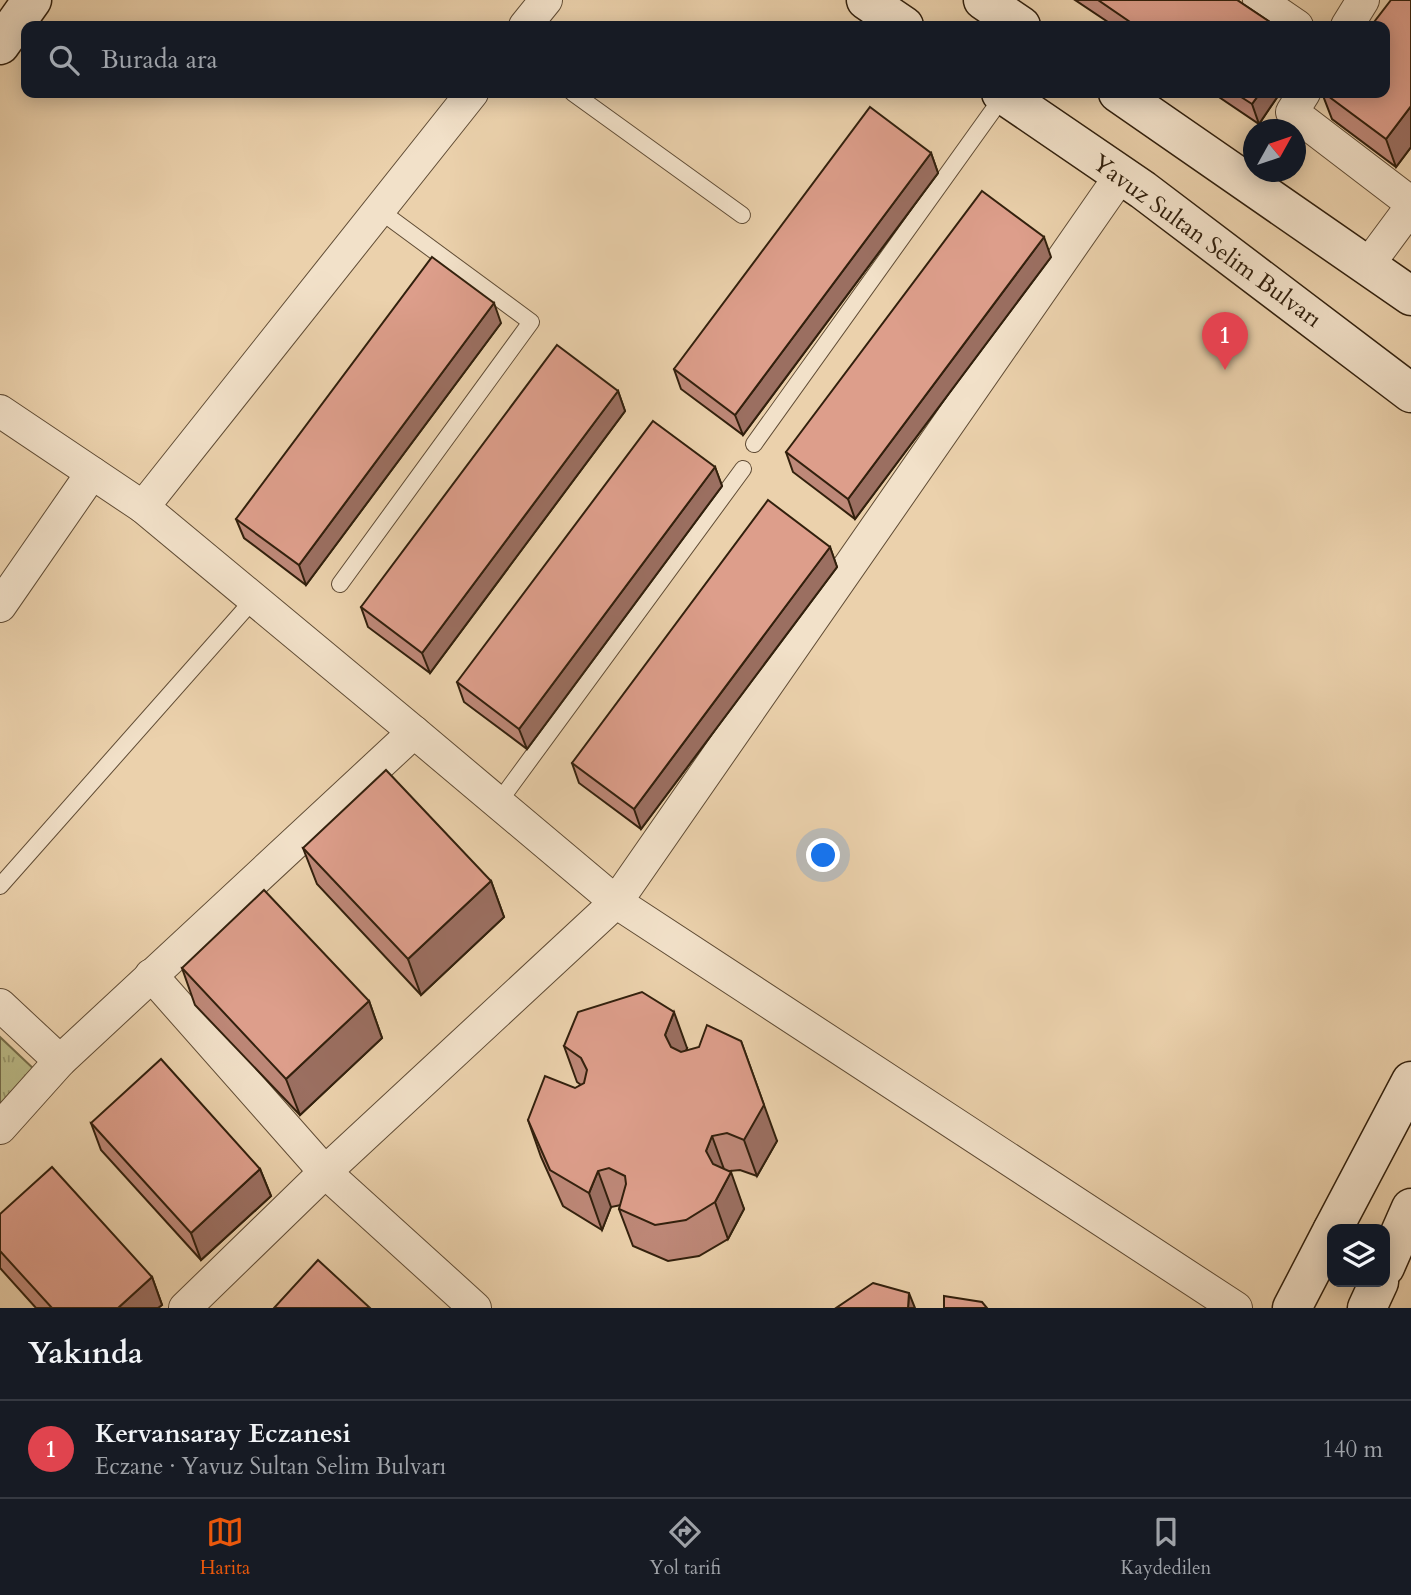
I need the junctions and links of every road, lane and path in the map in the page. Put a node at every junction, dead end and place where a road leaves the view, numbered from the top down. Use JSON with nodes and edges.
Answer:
{"nodes":[{"id":1,"x":32,"y":0,"type":"edge"},
{"id":2,"x":546,"y":0,"type":"edge"},
{"id":3,"x":866,"y":0,"type":"edge"},
{"id":4,"x":983,"y":0,"type":"edge"},
{"id":5,"x":1259,"y":0,"type":"edge"},
{"id":6,"x":1363,"y":0,"type":"edge"},
{"id":7,"x":529,"y":21,"type":"edge"},
{"id":8,"x":897,"y":21,"type":"edge"},
{"id":9,"x":1014,"y":21,"type":"edge"},
{"id":10,"x":1290,"y":21,"type":"edge"},
{"id":11,"x":1350,"y":21,"type":"edge"},
{"id":12,"x":0,"y":45,"type":"edge"},
{"id":13,"x":468,"y":98,"type":"edge"},
{"id":14,"x":580,"y":98,"type":"edge"},
{"id":15,"x":999,"y":98,"type":"edge"},
{"id":16,"x":1008,"y":98,"type":"edge"},
{"id":17,"x":1125,"y":98,"type":"edge"},
{"id":18,"x":1301,"y":98,"type":"edge"},
{"id":19,"x":1121,"y":176,"type":"junction"},
{"id":20,"x":1411,"y":205,"type":"edge"},
{"id":21,"x":379,"y":210,"type":"junction"},
{"id":22,"x":742,"y":215,"type":"dead end"},
{"id":23,"x":1368,"y":265,"type":"junction"},
{"id":24,"x":1411,"y":296,"type":"edge"},
{"id":25,"x":1411,"y":393,"type":"edge"},
{"id":26,"x":0,"y":411,"type":"edge"},
{"id":27,"x":754,"y":444,"type":"dead end"},
{"id":28,"x":743,"y":469,"type":"dead end"},
{"id":29,"x":92,"y":473,"type":"junction"},
{"id":30,"x":144,"y":507,"type":"junction"},
{"id":31,"x":340,"y":584,"type":"dead end"},
{"id":32,"x":254,"y":599,"type":"junction"},
{"id":33,"x":0,"y":606,"type":"edge"},
{"id":34,"x":414,"y":732,"type":"junction"},
{"id":35,"x":498,"y":803,"type":"junction"},
{"id":36,"x":0,"y":886,"type":"edge"},
{"id":37,"x":616,"y":902,"type":"junction"},
{"id":38,"x":151,"y":975,"type":"junction"},
{"id":39,"x":0,"y":1006,"type":"edge"},
{"id":40,"x":60,"y":1061,"type":"junction"},
{"id":41,"x":1411,"y":1081,"type":"edge"},
{"id":42,"x":0,"y":1128,"type":"edge"},
{"id":43,"x":320,"y":1167,"type":"junction"},
{"id":44,"x":1411,"y":1208,"type":"edge"},
{"id":45,"x":1336,"y":1224,"type":"edge"},
{"id":46,"x":1327,"y":1241,"type":"edge"},
{"id":47,"x":1390,"y":1256,"type":"edge"},
{"id":48,"x":1376,"y":1287,"type":"edge"},
{"id":49,"x":165,"y":1308,"type":"edge"},
{"id":50,"x":185,"y":1308,"type":"edge"},
{"id":51,"x":475,"y":1308,"type":"edge"},
{"id":52,"x":1236,"y":1308,"type":"edge"},
{"id":53,"x":1292,"y":1308,"type":"edge"},
{"id":54,"x":1367,"y":1308,"type":"edge"}],
"edges":[{"from":1,"to":12,"type":"main road"},
{"from":2,"to":7,"type":"street"},
{"from":3,"to":8,"type":"main road"},
{"from":4,"to":9,"type":"main road"},
{"from":5,"to":10,"type":"street"},
{"from":6,"to":11,"type":"street"},
{"from":13,"to":21,"type":"street"},
{"from":14,"to":22,"type":"lane"},
{"from":15,"to":27,"type":"lane"},
{"from":16,"to":19,"type":"main road","name":"Yavuz Sultan Selim Bulvarı"},
{"from":17,"to":23,"type":"main road"},
{"from":18,"to":20,"type":"street"},
{"from":19,"to":25,"type":"main road","name":"Yavuz Sultan Selim Bulvarı"},
{"from":19,"to":37,"type":"street"},
{"from":20,"to":23,"type":"street"},
{"from":21,"to":30,"type":"street"},
{"from":21,"to":31,"type":"lane"},
{"from":23,"to":24,"type":"main road"},
{"from":26,"to":29,"type":"street"},
{"from":28,"to":35,"type":"lane"},
{"from":29,"to":30,"type":"street"},
{"from":29,"to":33,"type":"street"},
{"from":30,"to":32,"type":"street"},
{"from":32,"to":34,"type":"street"},
{"from":32,"to":36,"type":"lane"},
{"from":34,"to":35,"type":"street"},
{"from":34,"to":38,"type":"street"},
{"from":35,"to":37,"type":"street"},
{"from":37,"to":43,"type":"street"},
{"from":37,"to":52,"type":"street"},
{"from":38,"to":40,"type":"street"},
{"from":38,"to":43,"type":"street"},
{"from":39,"to":40,"type":"street"},
{"from":40,"to":42,"type":"street"},
{"from":41,"to":45,"type":"main road"},
{"from":43,"to":49,"type":"lane"},
{"from":43,"to":50,"type":"street"},
{"from":43,"to":51,"type":"street"},
{"from":44,"to":47,"type":"main road"},
{"from":46,"to":53,"type":"main road"},
{"from":48,"to":54,"type":"main road"}]}
